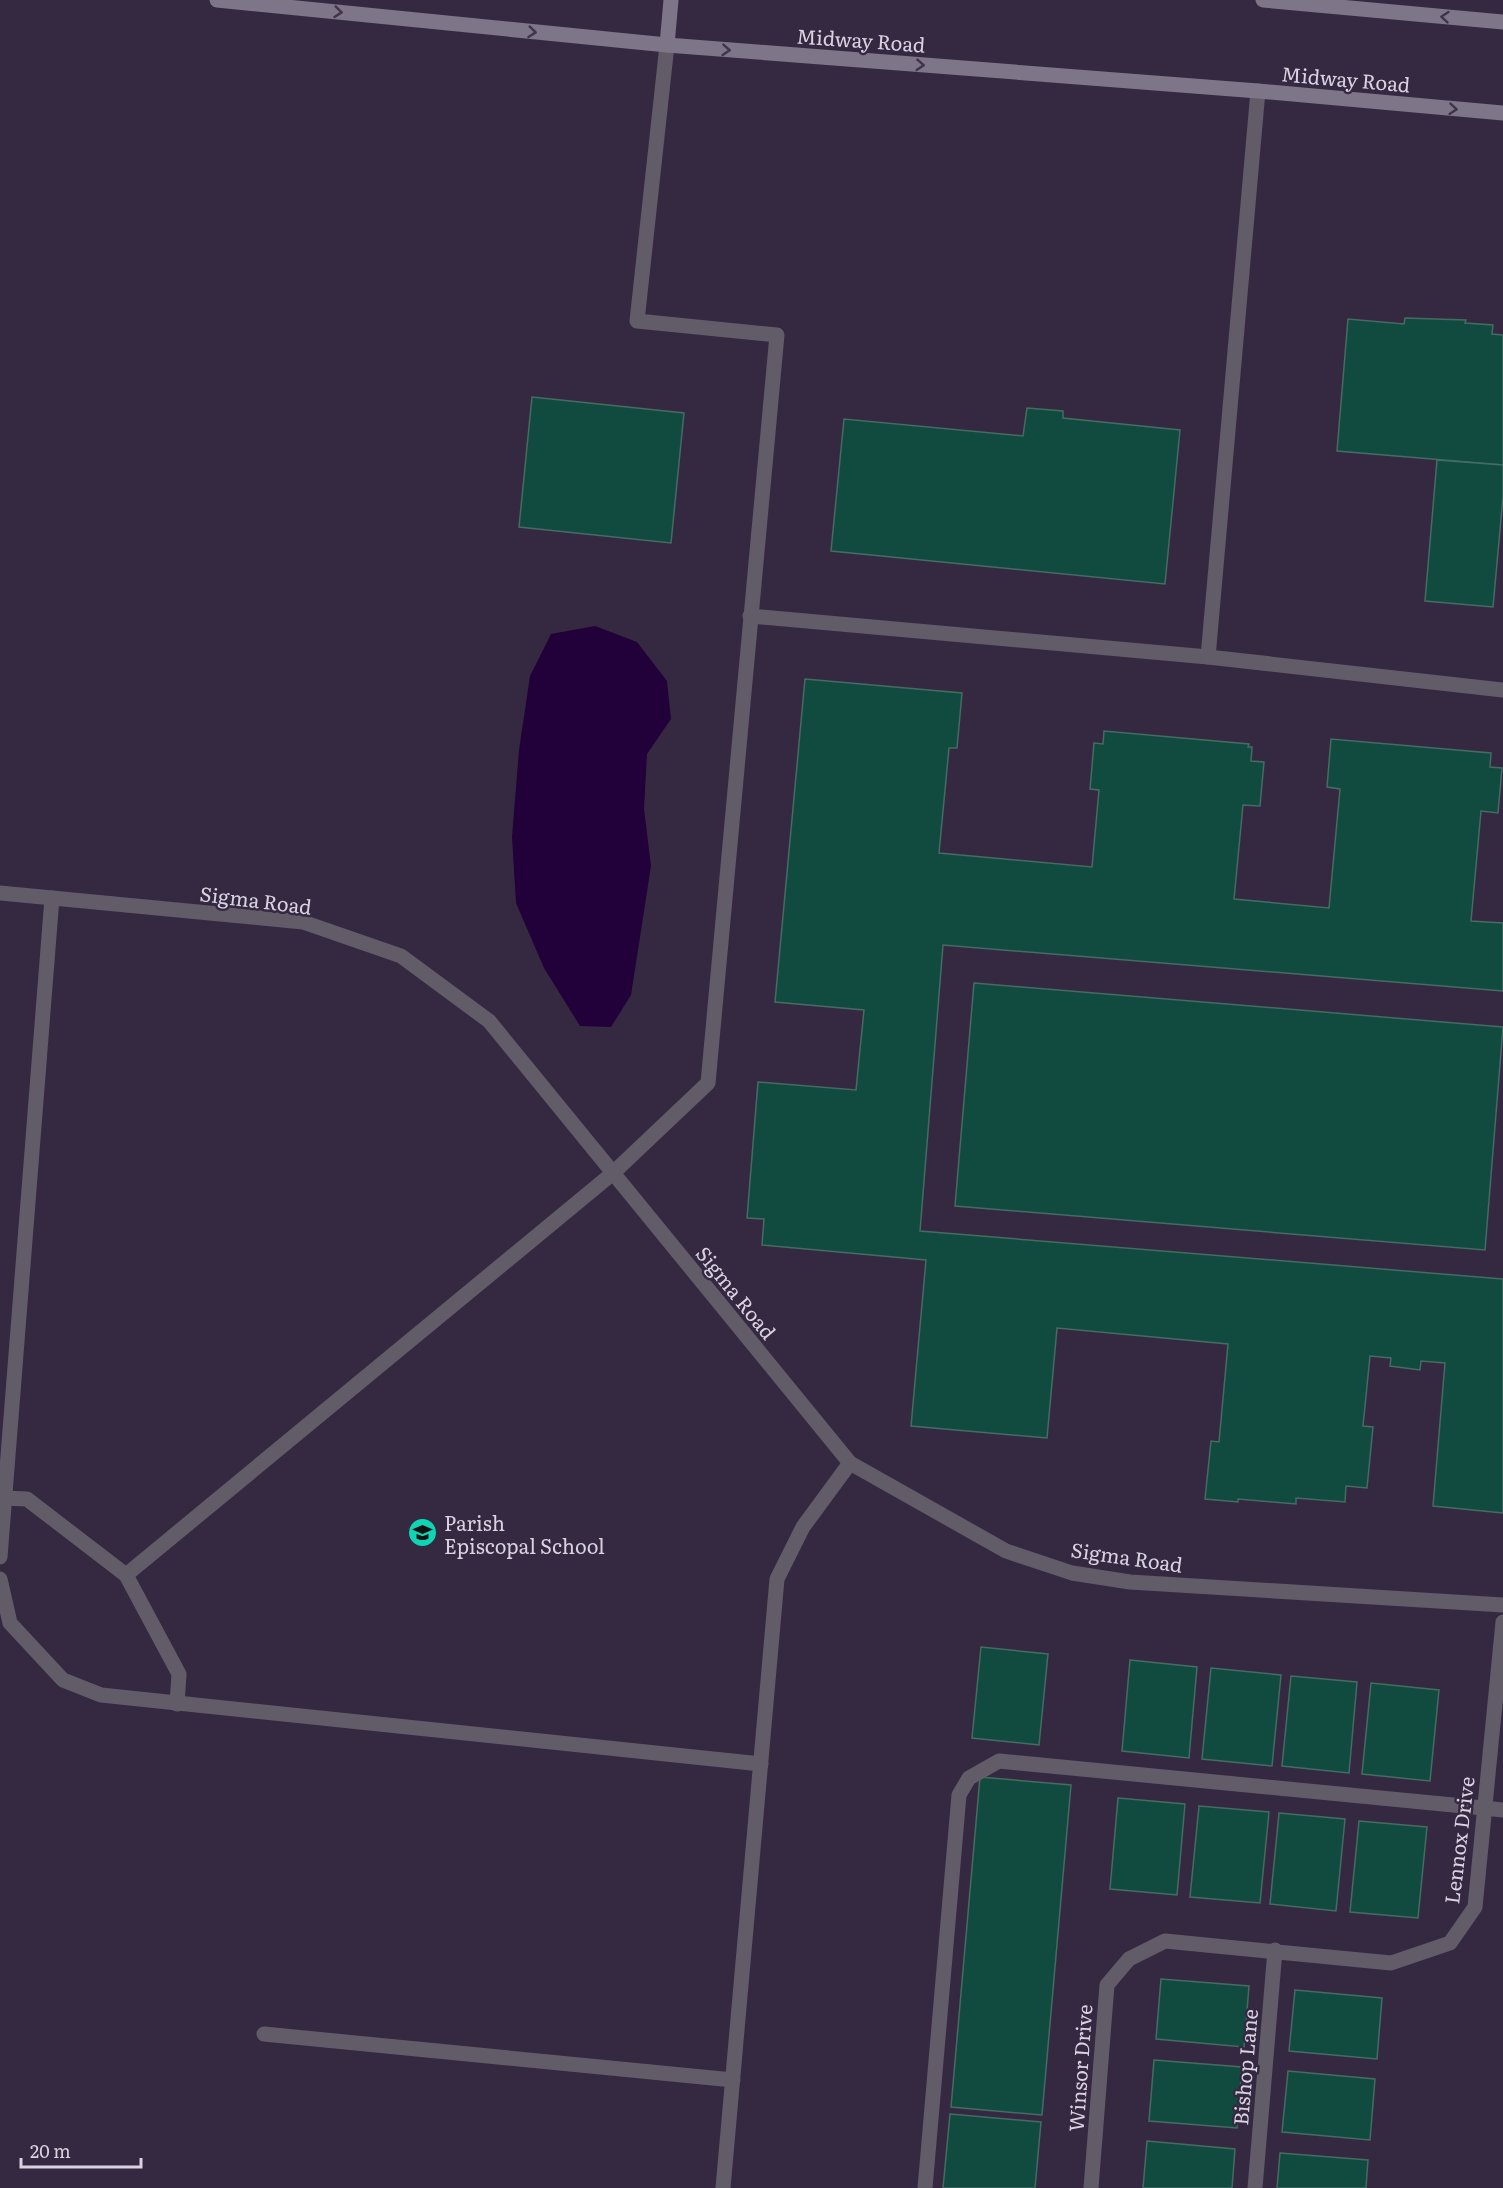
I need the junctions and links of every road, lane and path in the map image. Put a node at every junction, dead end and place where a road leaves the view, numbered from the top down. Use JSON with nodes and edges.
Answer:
{"nodes":[{"id":1,"x":217,"y":0,"type":"edge"},
{"id":2,"x":671,"y":0,"type":"edge"},
{"id":3,"x":1263,"y":0,"type":"edge"},
{"id":4,"x":1314,"y":2,"type":"edge"},
{"id":5,"x":1503,"y":22,"type":"edge"},
{"id":6,"x":667,"y":45,"type":"junction"},
{"id":7,"x":1258,"y":91,"type":"junction"},
{"id":8,"x":1503,"y":113,"type":"edge"},
{"id":9,"x":750,"y":616,"type":"junction"},
{"id":10,"x":1208,"y":657,"type":"junction"},
{"id":11,"x":1503,"y":690,"type":"edge"},
{"id":12,"x":0,"y":892,"type":"edge"},
{"id":13,"x":52,"y":898,"type":"junction"},
{"id":14,"x":613,"y":1173,"type":"junction"},
{"id":15,"x":850,"y":1463,"type":"junction"},
{"id":16,"x":3,"y":1498,"type":"junction"},
{"id":17,"x":0,"y":1557,"type":"edge"},
{"id":18,"x":126,"y":1575,"type":"junction"},
{"id":19,"x":0,"y":1579,"type":"edge"},
{"id":20,"x":1503,"y":1605,"type":"edge"},
{"id":21,"x":1503,"y":1622,"type":"edge"},
{"id":22,"x":177,"y":1704,"type":"junction"},
{"id":23,"x":761,"y":1764,"type":"junction"},
{"id":24,"x":1484,"y":1808,"type":"junction"},
{"id":25,"x":1503,"y":1810,"type":"edge"},
{"id":26,"x":1275,"y":1950,"type":"junction"},
{"id":27,"x":1129,"y":1959,"type":"joint"},
{"id":28,"x":264,"y":2034,"type":"dead end"},
{"id":29,"x":733,"y":2080,"type":"junction"},
{"id":30,"x":723,"y":2188,"type":"edge"},
{"id":31,"x":925,"y":2188,"type":"edge"},
{"id":32,"x":1091,"y":2188,"type":"edge"},
{"id":33,"x":1255,"y":2188,"type":"edge"}],
"edges":[{"from":1,"to":6,"type":"main road","name":"Midway Road","one_way":true},
{"from":2,"to":6,"type":"main road"},
{"from":3,"to":4,"type":"main road"},
{"from":5,"to":4,"type":"main road","one_way":true},
{"from":6,"to":7,"type":"main road","name":"Midway Road","one_way":true},
{"from":6,"to":9,"type":"street"},
{"from":7,"to":8,"type":"main road","name":"Midway Road","one_way":true},
{"from":7,"to":10,"type":"street"},
{"from":9,"to":10,"type":"street"},
{"from":9,"to":14,"type":"street"},
{"from":10,"to":11,"type":"street"},
{"from":12,"to":13,"type":"street","name":"Sigma Road"},
{"from":13,"to":14,"type":"street","name":"Sigma Road"},
{"from":13,"to":16,"type":"street"},
{"from":14,"to":15,"type":"street","name":"Sigma Road"},
{"from":14,"to":18,"type":"street"},
{"from":15,"to":20,"type":"street","name":"Sigma Road"},
{"from":15,"to":23,"type":"street"},
{"from":16,"to":17,"type":"street"},
{"from":16,"to":18,"type":"street"},
{"from":18,"to":22,"type":"street"},
{"from":19,"to":22,"type":"street"},
{"from":21,"to":24,"type":"street","name":"Lennox Drive"},
{"from":22,"to":23,"type":"street"},
{"from":23,"to":29,"type":"street"},
{"from":24,"to":25,"type":"street"},
{"from":24,"to":26,"type":"street","name":"Lennox Drive"},
{"from":24,"to":31,"type":"street"},
{"from":26,"to":27,"type":"street","name":"Lennox Drive"},
{"from":26,"to":33,"type":"street","name":"Bishop Lane"},
{"from":27,"to":32,"type":"street","name":"Winsor Drive"},
{"from":28,"to":29,"type":"street"},
{"from":29,"to":30,"type":"street"}]}
